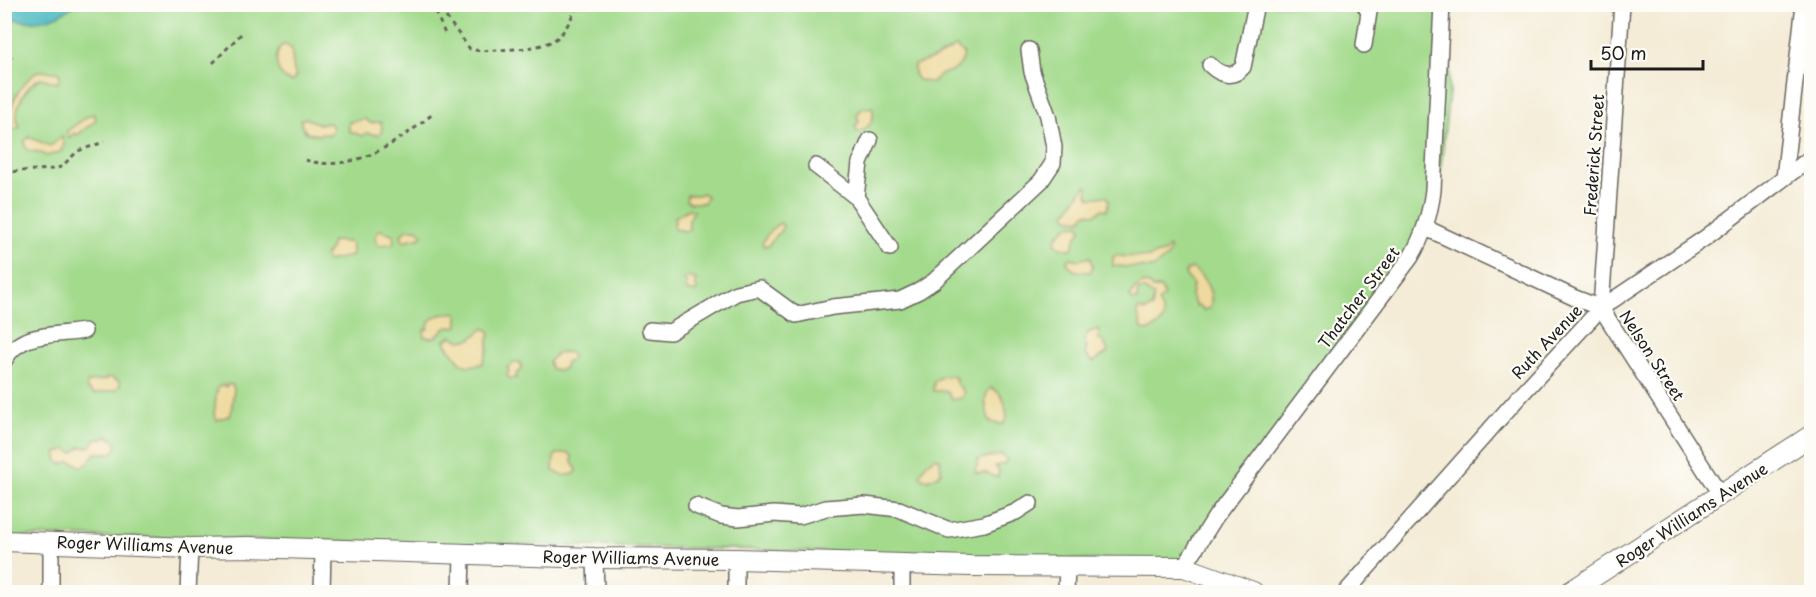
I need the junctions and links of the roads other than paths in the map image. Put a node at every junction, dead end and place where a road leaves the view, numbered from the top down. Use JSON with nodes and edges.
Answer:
{"nodes":[{"id":1,"x":1256,"y":4,"type":"edge"},
{"id":2,"x":1364,"y":4,"type":"edge"},
{"id":3,"x":1442,"y":4,"type":"edge"},
{"id":4,"x":1622,"y":4,"type":"edge"},
{"id":5,"x":1804,"y":4,"type":"edge"},
{"id":6,"x":1364,"y":45,"type":"dead end"},
{"id":7,"x":1029,"y":50,"type":"dead end"},
{"id":8,"x":1210,"y":65,"type":"dead end"},
{"id":9,"x":870,"y":140,"type":"dead end"},
{"id":10,"x":1812,"y":157,"type":"edge"},
{"id":11,"x":816,"y":166,"type":"dead end"},
{"id":12,"x":1784,"y":178,"type":"junction"},
{"id":13,"x":856,"y":197,"type":"junction"},
{"id":14,"x":1425,"y":228,"type":"junction"},
{"id":15,"x":890,"y":248,"type":"dead end"},
{"id":16,"x":1602,"y":308,"type":"junction"},
{"id":17,"x":650,"y":330,"type":"dead end"},
{"id":18,"x":84,"y":331,"type":"dead end"},
{"id":19,"x":4,"y":361,"type":"edge"},
{"id":20,"x":1812,"y":435,"type":"edge"},
{"id":21,"x":1720,"y":494,"type":"junction"},
{"id":22,"x":1030,"y":503,"type":"dead end"},
{"id":23,"x":696,"y":506,"type":"dead end"},
{"id":24,"x":4,"y":541,"type":"edge"},
{"id":25,"x":51,"y":542,"type":"junction"},
{"id":26,"x":190,"y":548,"type":"junction"},
{"id":27,"x":323,"y":550,"type":"junction"},
{"id":28,"x":462,"y":554,"type":"junction"},
{"id":29,"x":596,"y":558,"type":"junction"},
{"id":30,"x":736,"y":559,"type":"junction"},
{"id":31,"x":903,"y":564,"type":"junction"},
{"id":32,"x":1067,"y":567,"type":"junction"},
{"id":33,"x":1184,"y":567,"type":"junction"},
{"id":34,"x":1242,"y":590,"type":"edge"},
{"id":35,"x":51,"y":592,"type":"edge"},
{"id":36,"x":188,"y":592,"type":"edge"},
{"id":37,"x":322,"y":592,"type":"edge"},
{"id":38,"x":461,"y":592,"type":"edge"},
{"id":39,"x":596,"y":592,"type":"edge"},
{"id":40,"x":736,"y":592,"type":"edge"},
{"id":41,"x":902,"y":592,"type":"edge"},
{"id":42,"x":1066,"y":592,"type":"edge"},
{"id":43,"x":1346,"y":592,"type":"edge"},
{"id":44,"x":1570,"y":592,"type":"edge"}],
"edges":[{"from":1,"to":8,"type":"street"},
{"from":2,"to":6,"type":"street"},
{"from":3,"to":14,"type":"street","name":"Thatcher Street"},
{"from":4,"to":16,"type":"street","name":"Frederick Street"},
{"from":5,"to":12,"type":"street"},
{"from":7,"to":17,"type":"street"},
{"from":9,"to":13,"type":"street"},
{"from":10,"to":12,"type":"street","name":"Ruth Avenue"},
{"from":11,"to":13,"type":"street"},
{"from":12,"to":16,"type":"street","name":"Ruth Avenue"},
{"from":13,"to":15,"type":"street"},
{"from":14,"to":16,"type":"street","name":"Nelson Street"},
{"from":14,"to":33,"type":"street","name":"Thatcher Street"},
{"from":16,"to":21,"type":"street","name":"Nelson Street"},
{"from":16,"to":43,"type":"street","name":"Ruth Avenue"},
{"from":18,"to":19,"type":"street"},
{"from":20,"to":21,"type":"main road","name":"Roger Williams Avenue"},
{"from":21,"to":44,"type":"main road","name":"Roger Williams Avenue"},
{"from":22,"to":23,"type":"street"},
{"from":24,"to":25,"type":"main road","name":"Roger Williams Avenue"},
{"from":25,"to":26,"type":"main road","name":"Roger Williams Avenue"},
{"from":25,"to":35,"type":"street"},
{"from":26,"to":27,"type":"main road","name":"Roger Williams Avenue"},
{"from":26,"to":36,"type":"street"},
{"from":27,"to":28,"type":"main road","name":"Roger Williams Avenue"},
{"from":27,"to":37,"type":"street"},
{"from":28,"to":29,"type":"main road","name":"Roger Williams Avenue"},
{"from":28,"to":38,"type":"street"},
{"from":29,"to":30,"type":"main road","name":"Roger Williams Avenue"},
{"from":29,"to":39,"type":"street"},
{"from":30,"to":31,"type":"main road","name":"Roger Williams Avenue"},
{"from":30,"to":40,"type":"street"},
{"from":31,"to":32,"type":"main road","name":"Roger Williams Avenue"},
{"from":31,"to":41,"type":"street"},
{"from":32,"to":33,"type":"main road","name":"Roger Williams Avenue"},
{"from":32,"to":42,"type":"street"},
{"from":33,"to":34,"type":"main road","name":"Roger Williams Avenue"}]}
